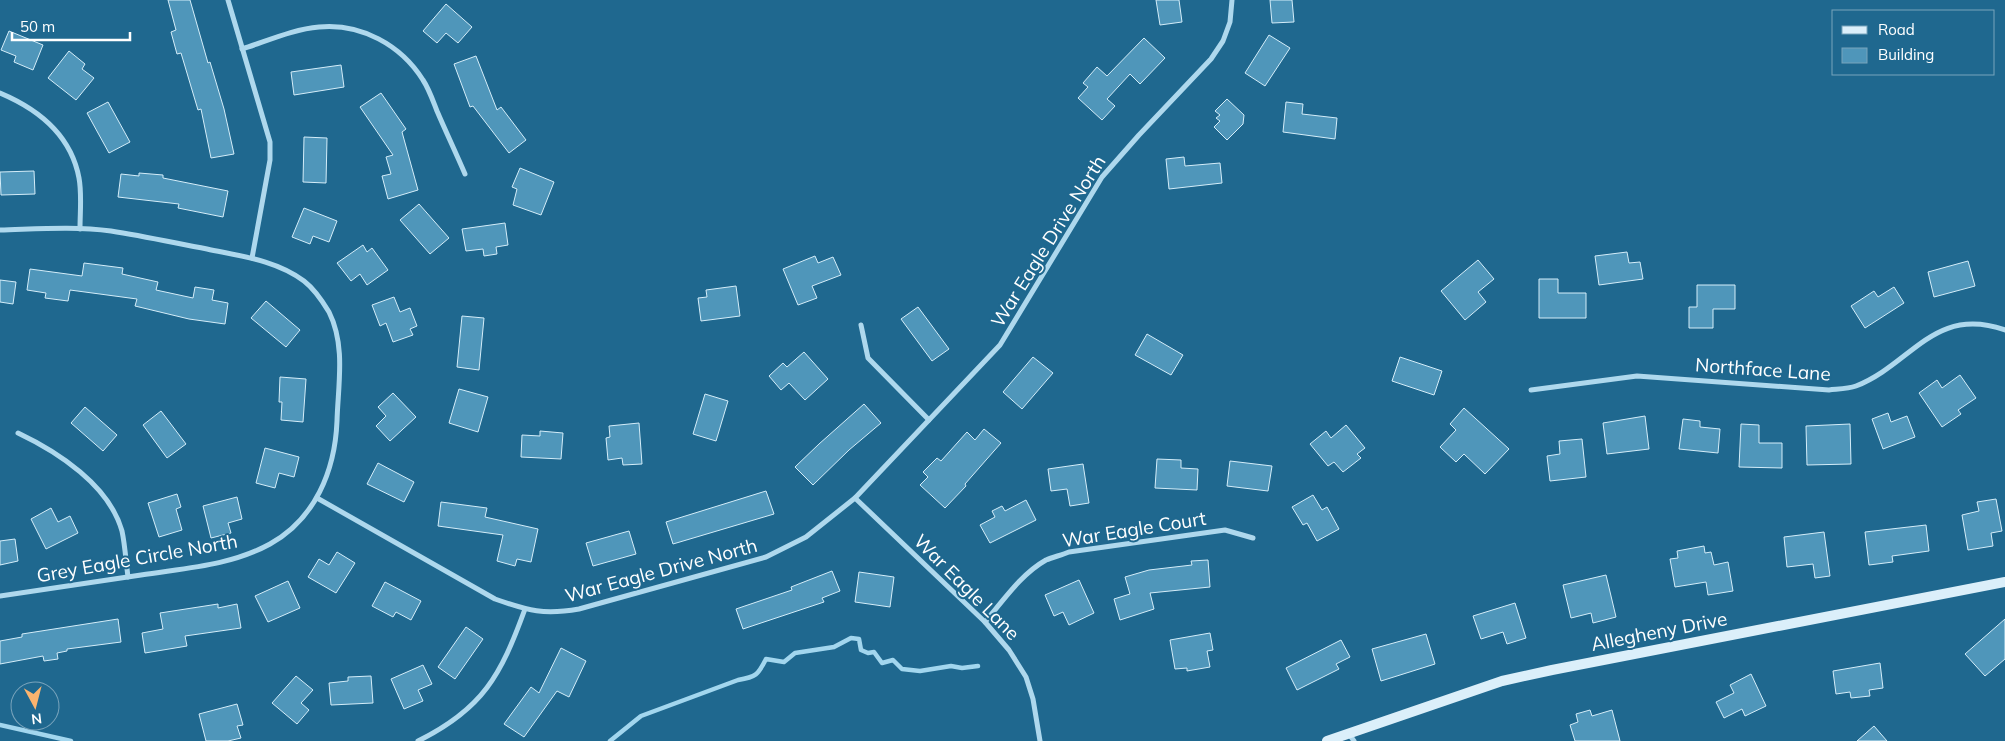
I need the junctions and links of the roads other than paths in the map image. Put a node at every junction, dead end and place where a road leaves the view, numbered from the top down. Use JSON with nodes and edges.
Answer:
{"nodes":[{"id":1,"x":228,"y":0,"type":"edge"},
{"id":2,"x":1232,"y":0,"type":"edge"},
{"id":3,"x":242,"y":49,"type":"junction"},
{"id":4,"x":0,"y":93,"type":"edge"},
{"id":5,"x":465,"y":174,"type":"dead end"},
{"id":6,"x":80,"y":229,"type":"junction"},
{"id":7,"x":0,"y":230,"type":"edge"},
{"id":8,"x":252,"y":258,"type":"junction"},
{"id":9,"x":861,"y":325,"type":"dead end"},
{"id":10,"x":2005,"y":330,"type":"edge"},
{"id":11,"x":1531,"y":390,"type":"dead end"},
{"id":12,"x":929,"y":420,"type":"junction"},
{"id":13,"x":18,"y":433,"type":"dead end"},
{"id":14,"x":317,"y":498,"type":"junction"},
{"id":15,"x":855,"y":498,"type":"junction"},
{"id":16,"x":1253,"y":538,"type":"dead end"},
{"id":17,"x":128,"y":577,"type":"junction"},
{"id":18,"x":2005,"y":582,"type":"edge"},
{"id":19,"x":0,"y":596,"type":"edge"},
{"id":20,"x":525,"y":609,"type":"junction"},
{"id":21,"x":985,"y":622,"type":"junction"},
{"id":22,"x":1351,"y":737,"type":"edge"},
{"id":23,"x":418,"y":741,"type":"edge"},
{"id":24,"x":1040,"y":741,"type":"edge"},
{"id":25,"x":1327,"y":741,"type":"edge"}],
"edges":[{"from":1,"to":3,"type":"street"},
{"from":2,"to":12,"type":"street","name":"War Eagle Drive North"},
{"from":3,"to":5,"type":"street"},
{"from":3,"to":8,"type":"street"},
{"from":4,"to":6,"type":"street"},
{"from":6,"to":7,"type":"street","name":"Grey Eagle Circle North"},
{"from":6,"to":8,"type":"street","name":"Grey Eagle Circle North"},
{"from":8,"to":14,"type":"street","name":"Grey Eagle Circle North"},
{"from":9,"to":12,"type":"street"},
{"from":10,"to":11,"type":"street","name":"Northface Lane"},
{"from":12,"to":15,"type":"street","name":"War Eagle Drive North"},
{"from":13,"to":17,"type":"street"},
{"from":14,"to":17,"type":"street","name":"Grey Eagle Circle North"},
{"from":14,"to":20,"type":"street","name":"War Eagle Drive North"},
{"from":15,"to":20,"type":"street","name":"War Eagle Drive North"},
{"from":15,"to":21,"type":"street","name":"War Eagle Lane"},
{"from":16,"to":21,"type":"street","name":"War Eagle Court"},
{"from":17,"to":19,"type":"street","name":"Grey Eagle Circle North"},
{"from":18,"to":22,"type":"street","name":"Allegheny Drive"},
{"from":20,"to":23,"type":"street"},
{"from":21,"to":24,"type":"street","name":"War Eagle Lane"},
{"from":22,"to":25,"type":"street","name":"Allegheny Drive"}]}
